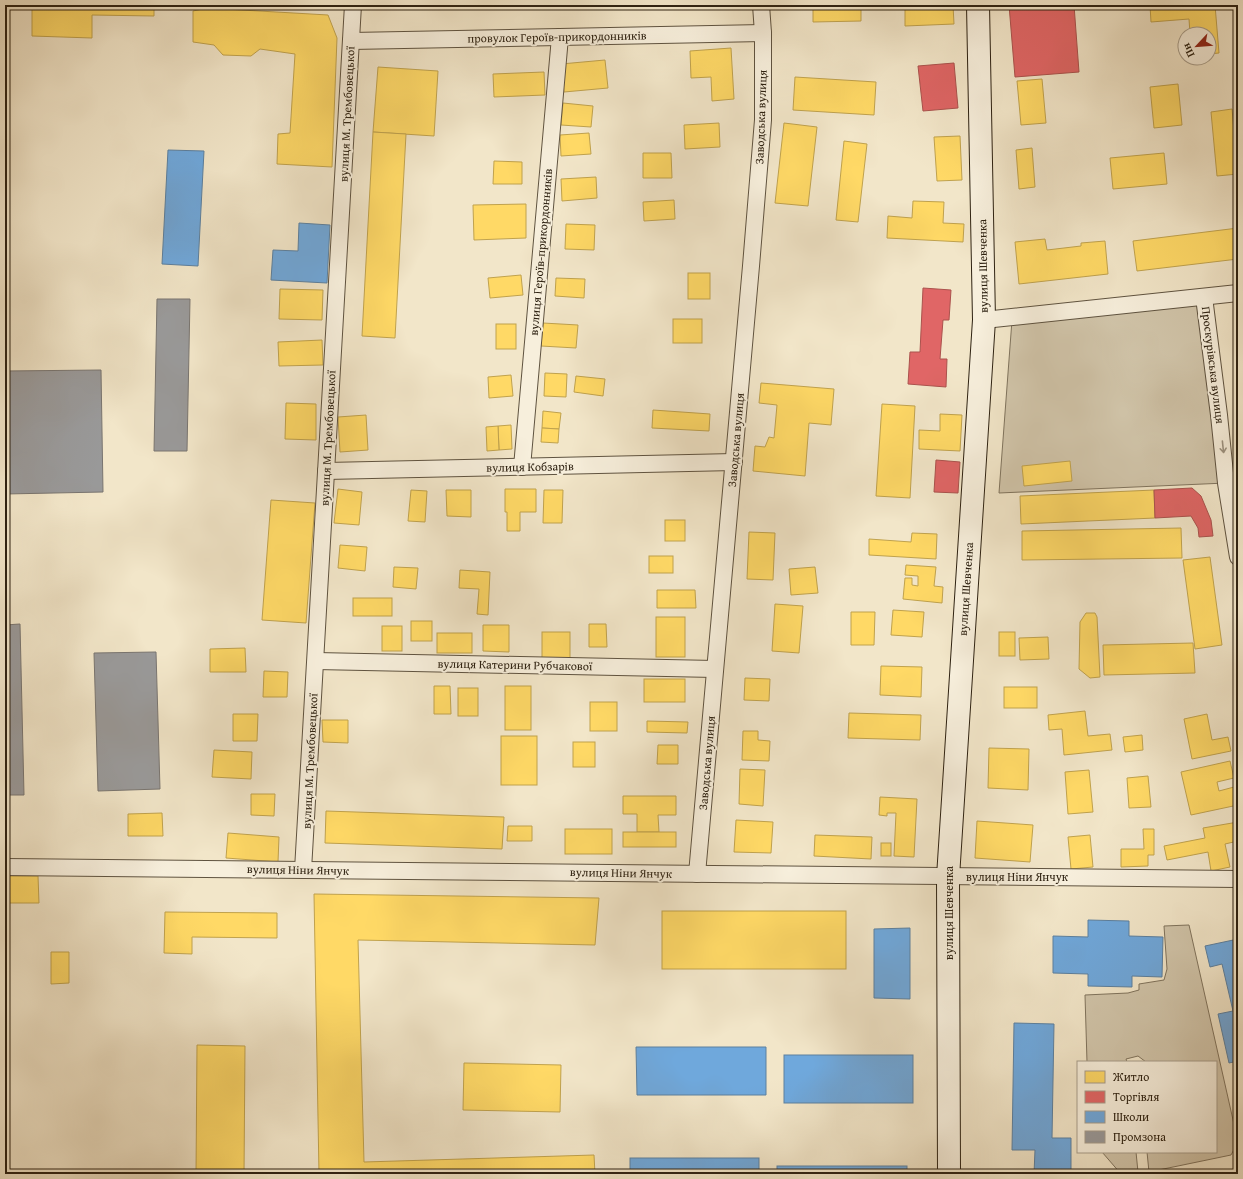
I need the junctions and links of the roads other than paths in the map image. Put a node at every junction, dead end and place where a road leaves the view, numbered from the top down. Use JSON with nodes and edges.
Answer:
{"nodes":[{"id":1,"x":353,"y":5,"type":"edge"},
{"id":2,"x":761,"y":5,"type":"edge"},
{"id":3,"x":978,"y":5,"type":"edge"},
{"id":4,"x":763,"y":33,"type":"junction"},
{"id":5,"x":560,"y":37,"type":"junction"},
{"id":6,"x":351,"y":41,"type":"junction"},
{"id":7,"x":1238,"y":293,"type":"edge"},
{"id":8,"x":1204,"y":297,"type":"junction"},
{"id":9,"x":984,"y":320,"type":"junction"},
{"id":10,"x":734,"y":462,"type":"junction"},
{"id":11,"x":522,"y":467,"type":"junction"},
{"id":12,"x":326,"y":472,"type":"junction"},
{"id":13,"x":1238,"y":557,"type":"edge"},
{"id":14,"x":316,"y":661,"type":"junction"},
{"id":15,"x":715,"y":669,"type":"junction"},
{"id":16,"x":5,"y":867,"type":"edge"},
{"id":17,"x":303,"y":870,"type":"junction"},
{"id":18,"x":697,"y":874,"type":"junction"},
{"id":19,"x":948,"y":877,"type":"junction"},
{"id":20,"x":1238,"y":879,"type":"edge"},
{"id":21,"x":949,"y":1174,"type":"edge"}],
"edges":[{"from":1,"to":6,"type":"street","name":"вулиця М. Трембовецької"},
{"from":2,"to":4,"type":"street","name":"Заводська вулиця"},
{"from":3,"to":9,"type":"street","name":"вулиця Шевченка"},
{"from":4,"to":5,"type":"street","name":"провулок Героїв-прикордонників"},
{"from":4,"to":10,"type":"street","name":"Заводська вулиця"},
{"from":5,"to":6,"type":"street","name":"провулок Героїв-прикордонників"},
{"from":5,"to":11,"type":"street","name":"вулиця Героїв-прикордонників"},
{"from":6,"to":12,"type":"street","name":"вулиця М. Трембовецької"},
{"from":7,"to":8,"type":"street"},
{"from":8,"to":9,"type":"street","name":"Проскурівська вулиця"},
{"from":8,"to":13,"type":"street","name":"Проскурівська вулиця","one_way":true},
{"from":9,"to":19,"type":"street","name":"вулиця Шевченка"},
{"from":10,"to":11,"type":"street","name":"вулиця Кобзарів"},
{"from":10,"to":15,"type":"street","name":"Заводська вулиця"},
{"from":11,"to":12,"type":"street","name":"вулиця Кобзарів"},
{"from":12,"to":14,"type":"street","name":"вулиця М. Трембовецької"},
{"from":14,"to":15,"type":"street","name":"вулиця Катерини Рубчакової"},
{"from":14,"to":17,"type":"street","name":"вулиця М. Трембовецької"},
{"from":15,"to":18,"type":"street","name":"Заводська вулиця"},
{"from":16,"to":17,"type":"street","name":"вулиця Ніни Янчук"},
{"from":17,"to":18,"type":"street","name":"вулиця Ніни Янчук"},
{"from":18,"to":19,"type":"street","name":"вулиця Ніни Янчук"},
{"from":19,"to":20,"type":"street","name":"вулиця Ніни Янчук"},
{"from":19,"to":21,"type":"street","name":"вулиця Шевченка"}]}
